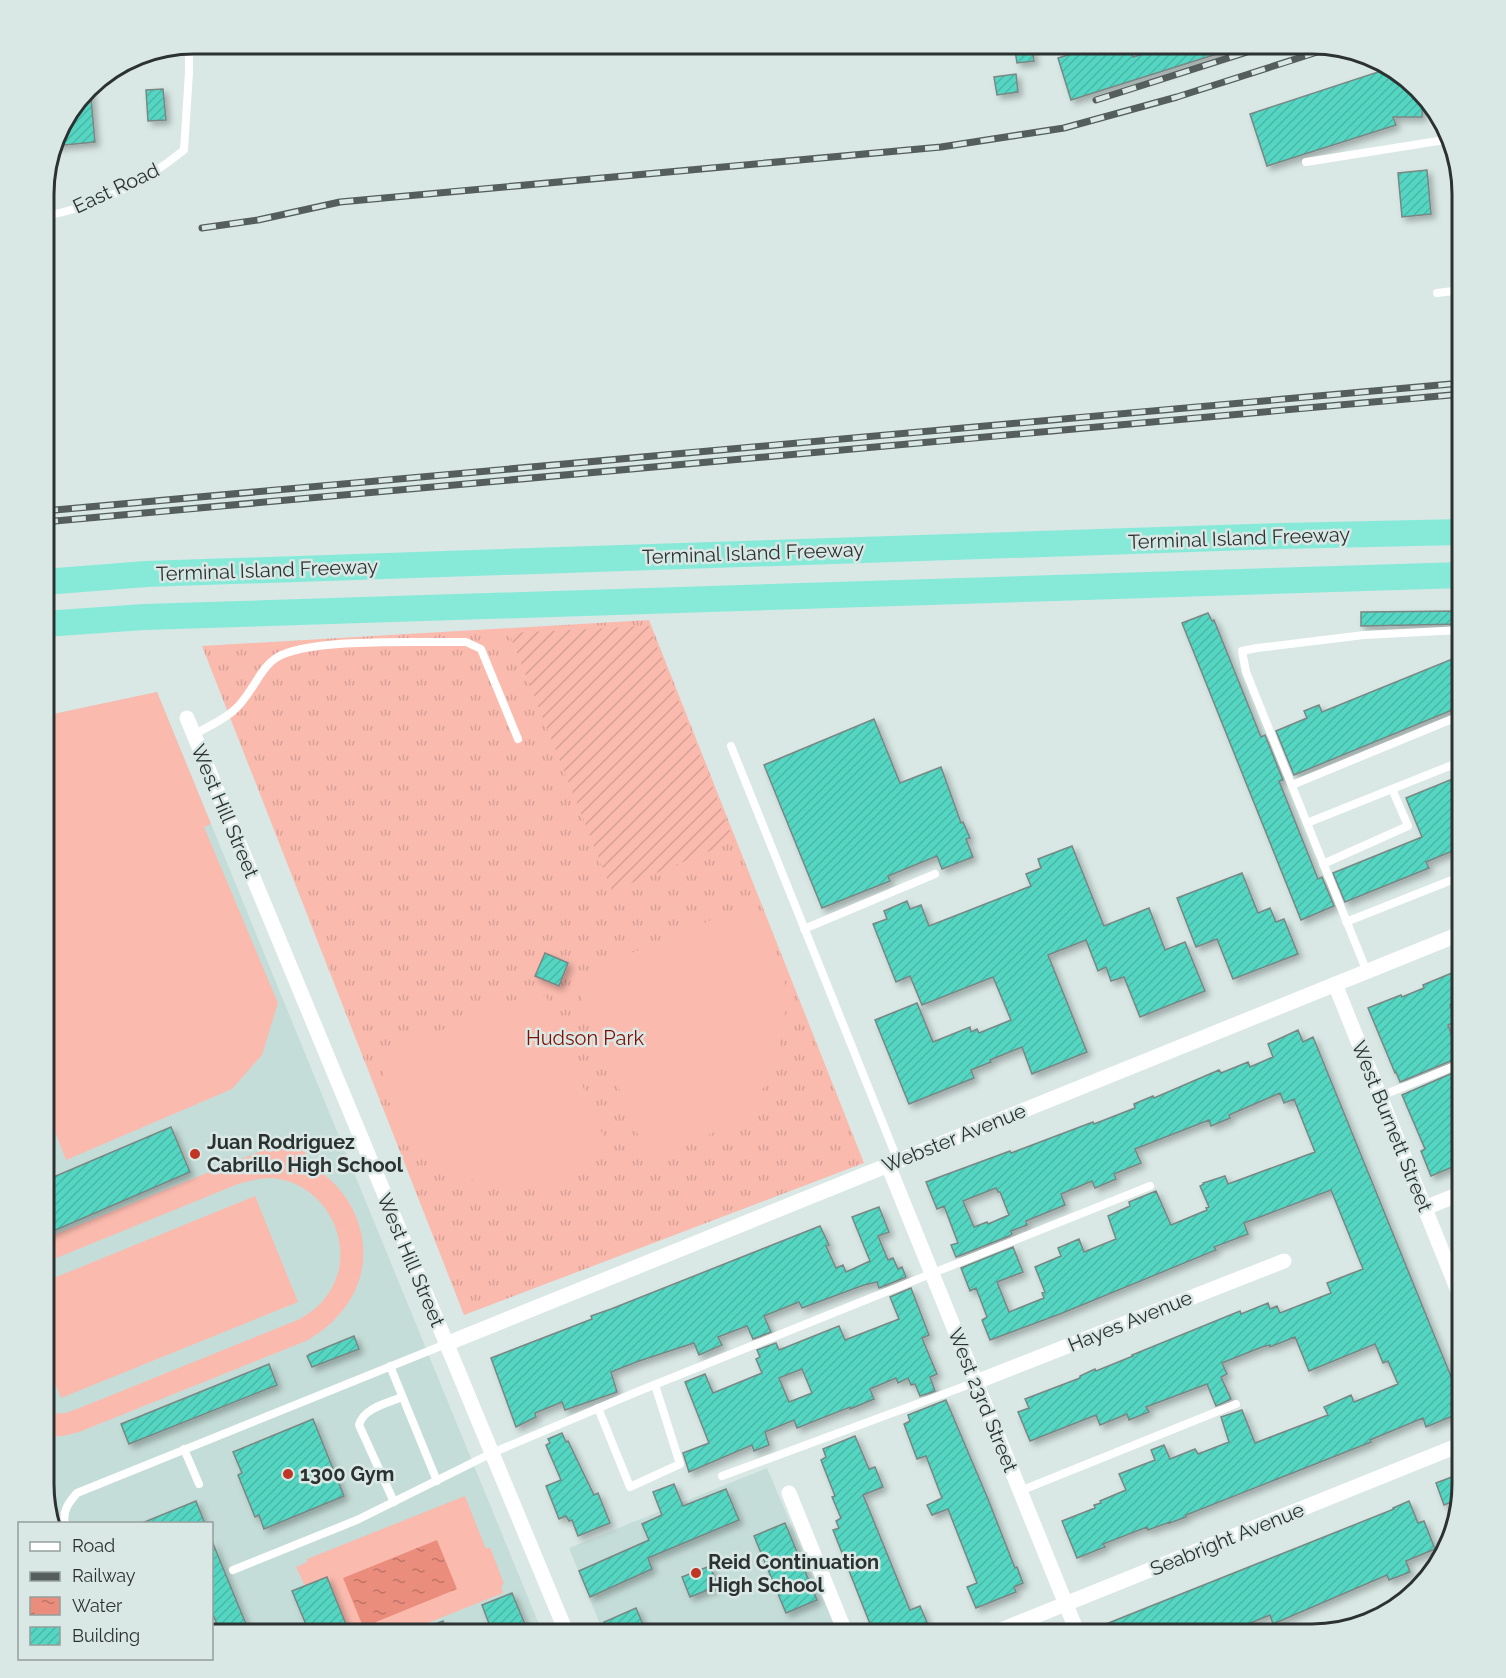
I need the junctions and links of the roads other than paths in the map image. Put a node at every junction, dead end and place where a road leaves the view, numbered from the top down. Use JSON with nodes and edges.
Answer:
{"nodes":[{"id":1,"x":189,"y":54,"type":"edge"},
{"id":2,"x":1442,"y":141,"type":"edge"},
{"id":3,"x":1306,"y":162,"type":"dead end"},
{"id":4,"x":54,"y":214,"type":"edge"},
{"id":5,"x":1452,"y":291,"type":"edge"},
{"id":6,"x":1437,"y":293,"type":"dead end"},
{"id":7,"x":1452,"y":532,"type":"edge"},
{"id":8,"x":1452,"y":575,"type":"edge"},
{"id":9,"x":54,"y":581,"type":"edge"},
{"id":10,"x":54,"y":623,"type":"edge"},
{"id":11,"x":1452,"y":631,"type":"edge"},
{"id":12,"x":187,"y":718,"type":"dead end"},
{"id":13,"x":1452,"y":719,"type":"edge"},
{"id":14,"x":194,"y":735,"type":"junction"},
{"id":15,"x":518,"y":739,"type":"dead end"},
{"id":16,"x":731,"y":746,"type":"dead end"},
{"id":17,"x":1452,"y":765,"type":"edge"},
{"id":18,"x":1292,"y":785,"type":"junction"},
{"id":19,"x":1392,"y":789,"type":"junction"},
{"id":20,"x":1307,"y":823,"type":"junction"},
{"id":21,"x":1323,"y":864,"type":"junction"},
{"id":22,"x":935,"y":874,"type":"dead end"},
{"id":23,"x":1452,"y":880,"type":"edge"},
{"id":24,"x":1346,"y":922,"type":"junction"},
{"id":25,"x":804,"y":929,"type":"junction"},
{"id":26,"x":1452,"y":937,"type":"edge"},
{"id":27,"x":1366,"y":972,"type":"junction"},
{"id":28,"x":1335,"y":984,"type":"junction"},
{"id":29,"x":1452,"y":1067,"type":"edge"},
{"id":30,"x":1381,"y":1096,"type":"junction"},
{"id":31,"x":893,"y":1163,"type":"junction"},
{"id":32,"x":1150,"y":1186,"type":"dead end"},
{"id":33,"x":1452,"y":1197,"type":"edge"},
{"id":34,"x":1425,"y":1208,"type":"junction"},
{"id":35,"x":1284,"y":1261,"type":"dead end"},
{"id":36,"x":932,"y":1274,"type":"junction"},
{"id":37,"x":1452,"y":1275,"type":"edge"},
{"id":38,"x":446,"y":1344,"type":"junction"},
{"id":39,"x":390,"y":1366,"type":"junction"},
{"id":40,"x":976,"y":1382,"type":"junction"},
{"id":41,"x":655,"y":1385,"type":"junction"},
{"id":42,"x":402,"y":1396,"type":"junction"},
{"id":43,"x":1236,"y":1404,"type":"dead end"},
{"id":44,"x":598,"y":1408,"type":"junction"},
{"id":45,"x":1452,"y":1448,"type":"edge"},
{"id":46,"x":184,"y":1449,"type":"junction"},
{"id":47,"x":492,"y":1453,"type":"junction"},
{"id":48,"x":722,"y":1476,"type":"dead end"},
{"id":49,"x":437,"y":1481,"type":"junction"},
{"id":50,"x":199,"y":1484,"type":"dead end"},
{"id":51,"x":1020,"y":1491,"type":"junction"},
{"id":52,"x":789,"y":1493,"type":"dead end"},
{"id":53,"x":394,"y":1502,"type":"junction"},
{"id":54,"x":64,"y":1522,"type":"edge"},
{"id":55,"x":233,"y":1570,"type":"dead end"},
{"id":56,"x":1066,"y":1604,"type":"junction"},
{"id":57,"x":562,"y":1624,"type":"edge"},
{"id":58,"x":842,"y":1624,"type":"edge"},
{"id":59,"x":1018,"y":1624,"type":"edge"},
{"id":60,"x":1074,"y":1624,"type":"edge"}],
"edges":[{"from":1,"to":4,"type":"lane","name":"East Road"},
{"from":2,"to":3,"type":"lane"},
{"from":5,"to":6,"type":"lane"},
{"from":7,"to":9,"type":"highway","name":"Terminal Island Freeway"},
{"from":8,"to":10,"type":"highway"},
{"from":11,"to":18,"type":"lane"},
{"from":12,"to":14,"type":"street","name":"West Hill Street"},
{"from":13,"to":18,"type":"lane"},
{"from":14,"to":15,"type":"lane"},
{"from":14,"to":38,"type":"street","name":"West Hill Street"},
{"from":16,"to":25,"type":"lane"},
{"from":17,"to":19,"type":"lane"},
{"from":18,"to":20,"type":"lane"},
{"from":19,"to":20,"type":"lane"},
{"from":19,"to":21,"type":"lane"},
{"from":20,"to":21,"type":"lane"},
{"from":21,"to":24,"type":"lane"},
{"from":22,"to":25,"type":"lane"},
{"from":23,"to":24,"type":"lane"},
{"from":24,"to":27,"type":"lane"},
{"from":25,"to":31,"type":"lane"},
{"from":26,"to":27,"type":"street","name":"Webster Avenue"},
{"from":27,"to":28,"type":"street","name":"Webster Avenue"},
{"from":28,"to":30,"type":"street","name":"West Burnett Street"},
{"from":28,"to":31,"type":"street","name":"Webster Avenue"},
{"from":29,"to":30,"type":"lane"},
{"from":30,"to":34,"type":"street","name":"West Burnett Street"},
{"from":31,"to":36,"type":"street","name":"West 23rd Street"},
{"from":31,"to":38,"type":"street","name":"Webster Avenue"},
{"from":32,"to":36,"type":"lane"},
{"from":33,"to":34,"type":"street"},
{"from":34,"to":37,"type":"street","name":"West Burnett Street"},
{"from":35,"to":40,"type":"street","name":"Hayes Avenue"},
{"from":36,"to":40,"type":"street","name":"West 23rd Street"},
{"from":36,"to":41,"type":"lane"},
{"from":38,"to":39,"type":"lane"},
{"from":38,"to":47,"type":"street","name":"West Hill Street"},
{"from":39,"to":42,"type":"lane"},
{"from":39,"to":46,"type":"lane"},
{"from":40,"to":48,"type":"lane"},
{"from":40,"to":51,"type":"street","name":"West 23rd Street"},
{"from":41,"to":44,"type":"lane"},
{"from":41,"to":44,"type":"lane"},
{"from":42,"to":49,"type":"lane"},
{"from":42,"to":53,"type":"lane"},
{"from":43,"to":51,"type":"lane"},
{"from":44,"to":47,"type":"lane"},
{"from":45,"to":56,"type":"street","name":"Seabright Avenue"},
{"from":46,"to":50,"type":"lane"},
{"from":46,"to":54,"type":"lane"},
{"from":47,"to":49,"type":"lane"},
{"from":47,"to":57,"type":"street","name":"West Hill Street"},
{"from":49,"to":53,"type":"lane"},
{"from":51,"to":56,"type":"street","name":"West 23rd Street"},
{"from":52,"to":58,"type":"street"},
{"from":53,"to":55,"type":"lane"},
{"from":56,"to":59,"type":"street","name":"Seabright Avenue"},
{"from":56,"to":60,"type":"street","name":"West 23rd Street"}]}
